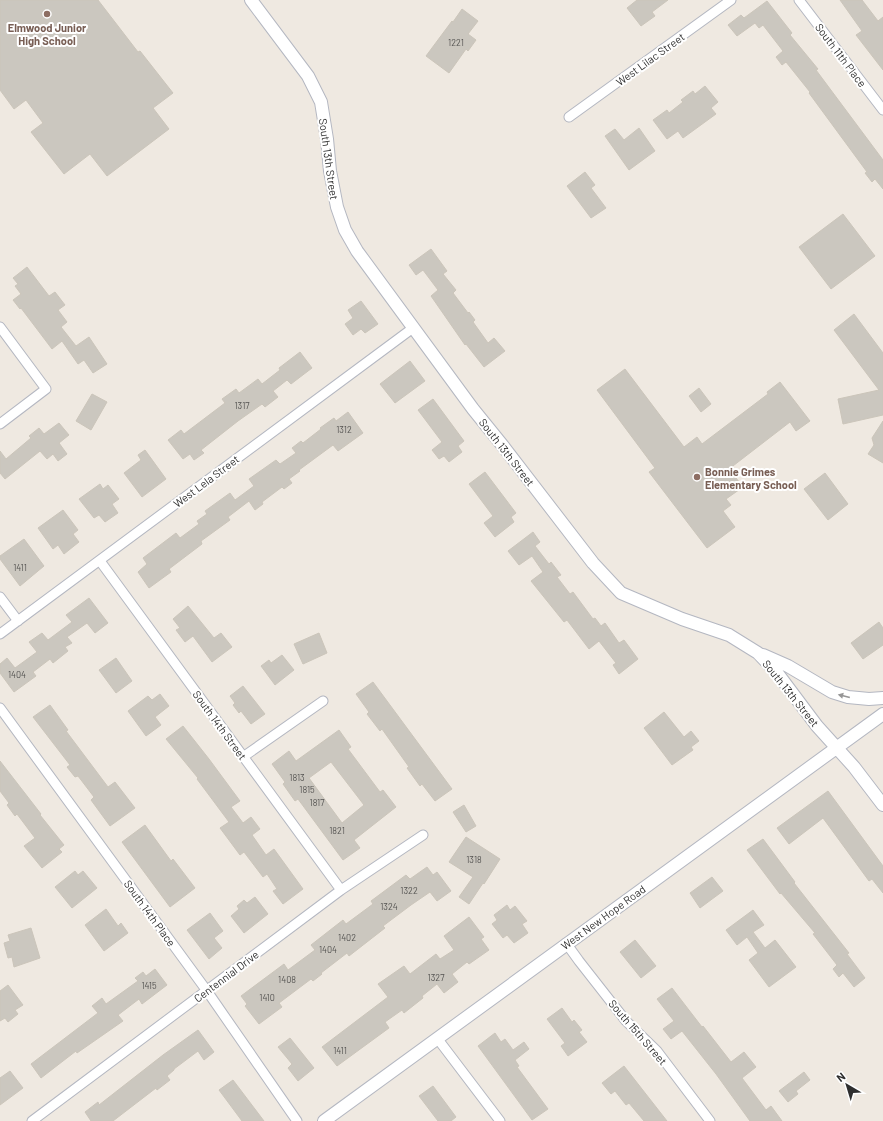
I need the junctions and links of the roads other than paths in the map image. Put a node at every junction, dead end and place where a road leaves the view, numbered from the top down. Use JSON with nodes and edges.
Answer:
{"nodes":[{"id":1,"x":251,"y":0,"type":"edge"},
{"id":2,"x":731,"y":0,"type":"edge"},
{"id":3,"x":799,"y":0,"type":"edge"},
{"id":4,"x":883,"y":110,"type":"edge"},
{"id":5,"x":569,"y":117,"type":"dead end"},
{"id":6,"x":0,"y":327,"type":"edge"},
{"id":7,"x":413,"y":328,"type":"junction"},
{"id":8,"x":0,"y":424,"type":"edge"},
{"id":9,"x":100,"y":561,"type":"junction"},
{"id":10,"x":0,"y":597,"type":"edge"},
{"id":11,"x":18,"y":621,"type":"junction"},
{"id":12,"x":0,"y":634,"type":"edge"},
{"id":13,"x":758,"y":653,"type":"junction"},
{"id":14,"x":883,"y":698,"type":"edge"},
{"id":15,"x":323,"y":701,"type":"dead end"},
{"id":16,"x":0,"y":708,"type":"edge"},
{"id":17,"x":883,"y":714,"type":"edge"},
{"id":18,"x":835,"y":748,"type":"junction"},
{"id":19,"x":243,"y":757,"type":"junction"},
{"id":20,"x":883,"y":805,"type":"edge"},
{"id":21,"x":423,"y":835,"type":"dead end"},
{"id":22,"x":341,"y":890,"type":"junction"},
{"id":23,"x":566,"y":943,"type":"junction"},
{"id":24,"x":207,"y":991,"type":"junction"},
{"id":25,"x":438,"y":1038,"type":"junction"},
{"id":26,"x":32,"y":1121,"type":"edge"},
{"id":27,"x":297,"y":1121,"type":"edge"},
{"id":28,"x":324,"y":1121,"type":"edge"},
{"id":29,"x":500,"y":1121,"type":"edge"},
{"id":30,"x":710,"y":1121,"type":"edge"}],
"edges":[{"from":1,"to":7,"type":"street","name":"South 13th Street"},
{"from":2,"to":5,"type":"street","name":"West Lilac Street"},
{"from":3,"to":4,"type":"street","name":"South 11th Place"},
{"from":6,"to":8,"type":"street"},
{"from":7,"to":9,"type":"street","name":"West Lela Street"},
{"from":7,"to":13,"type":"street","name":"South 13th Street"},
{"from":9,"to":11,"type":"street","name":"West Lela Street"},
{"from":9,"to":19,"type":"street","name":"South 14th Street"},
{"from":10,"to":11,"type":"street"},
{"from":11,"to":12,"type":"street","name":"West Lela Street"},
{"from":14,"to":13,"type":"street","one_way":true},
{"from":13,"to":18,"type":"street","name":"South 13th Street"},
{"from":15,"to":19,"type":"street"},
{"from":16,"to":24,"type":"street","name":"South 14th Place"},
{"from":17,"to":18,"type":"street","name":"West New Hope Road"},
{"from":18,"to":20,"type":"street","name":"South 13th Street"},
{"from":18,"to":23,"type":"street","name":"West New Hope Road"},
{"from":19,"to":22,"type":"street","name":"South 14th Street"},
{"from":21,"to":22,"type":"street","name":"Centennial Drive"},
{"from":22,"to":24,"type":"street","name":"Centennial Drive"},
{"from":23,"to":25,"type":"street","name":"West New Hope Road"},
{"from":23,"to":30,"type":"street","name":"South 15th Street"},
{"from":24,"to":26,"type":"street","name":"Centennial Drive"},
{"from":24,"to":27,"type":"street","name":"South 14th Place"},
{"from":25,"to":28,"type":"street","name":"West New Hope Road"},
{"from":25,"to":29,"type":"street"}]}
